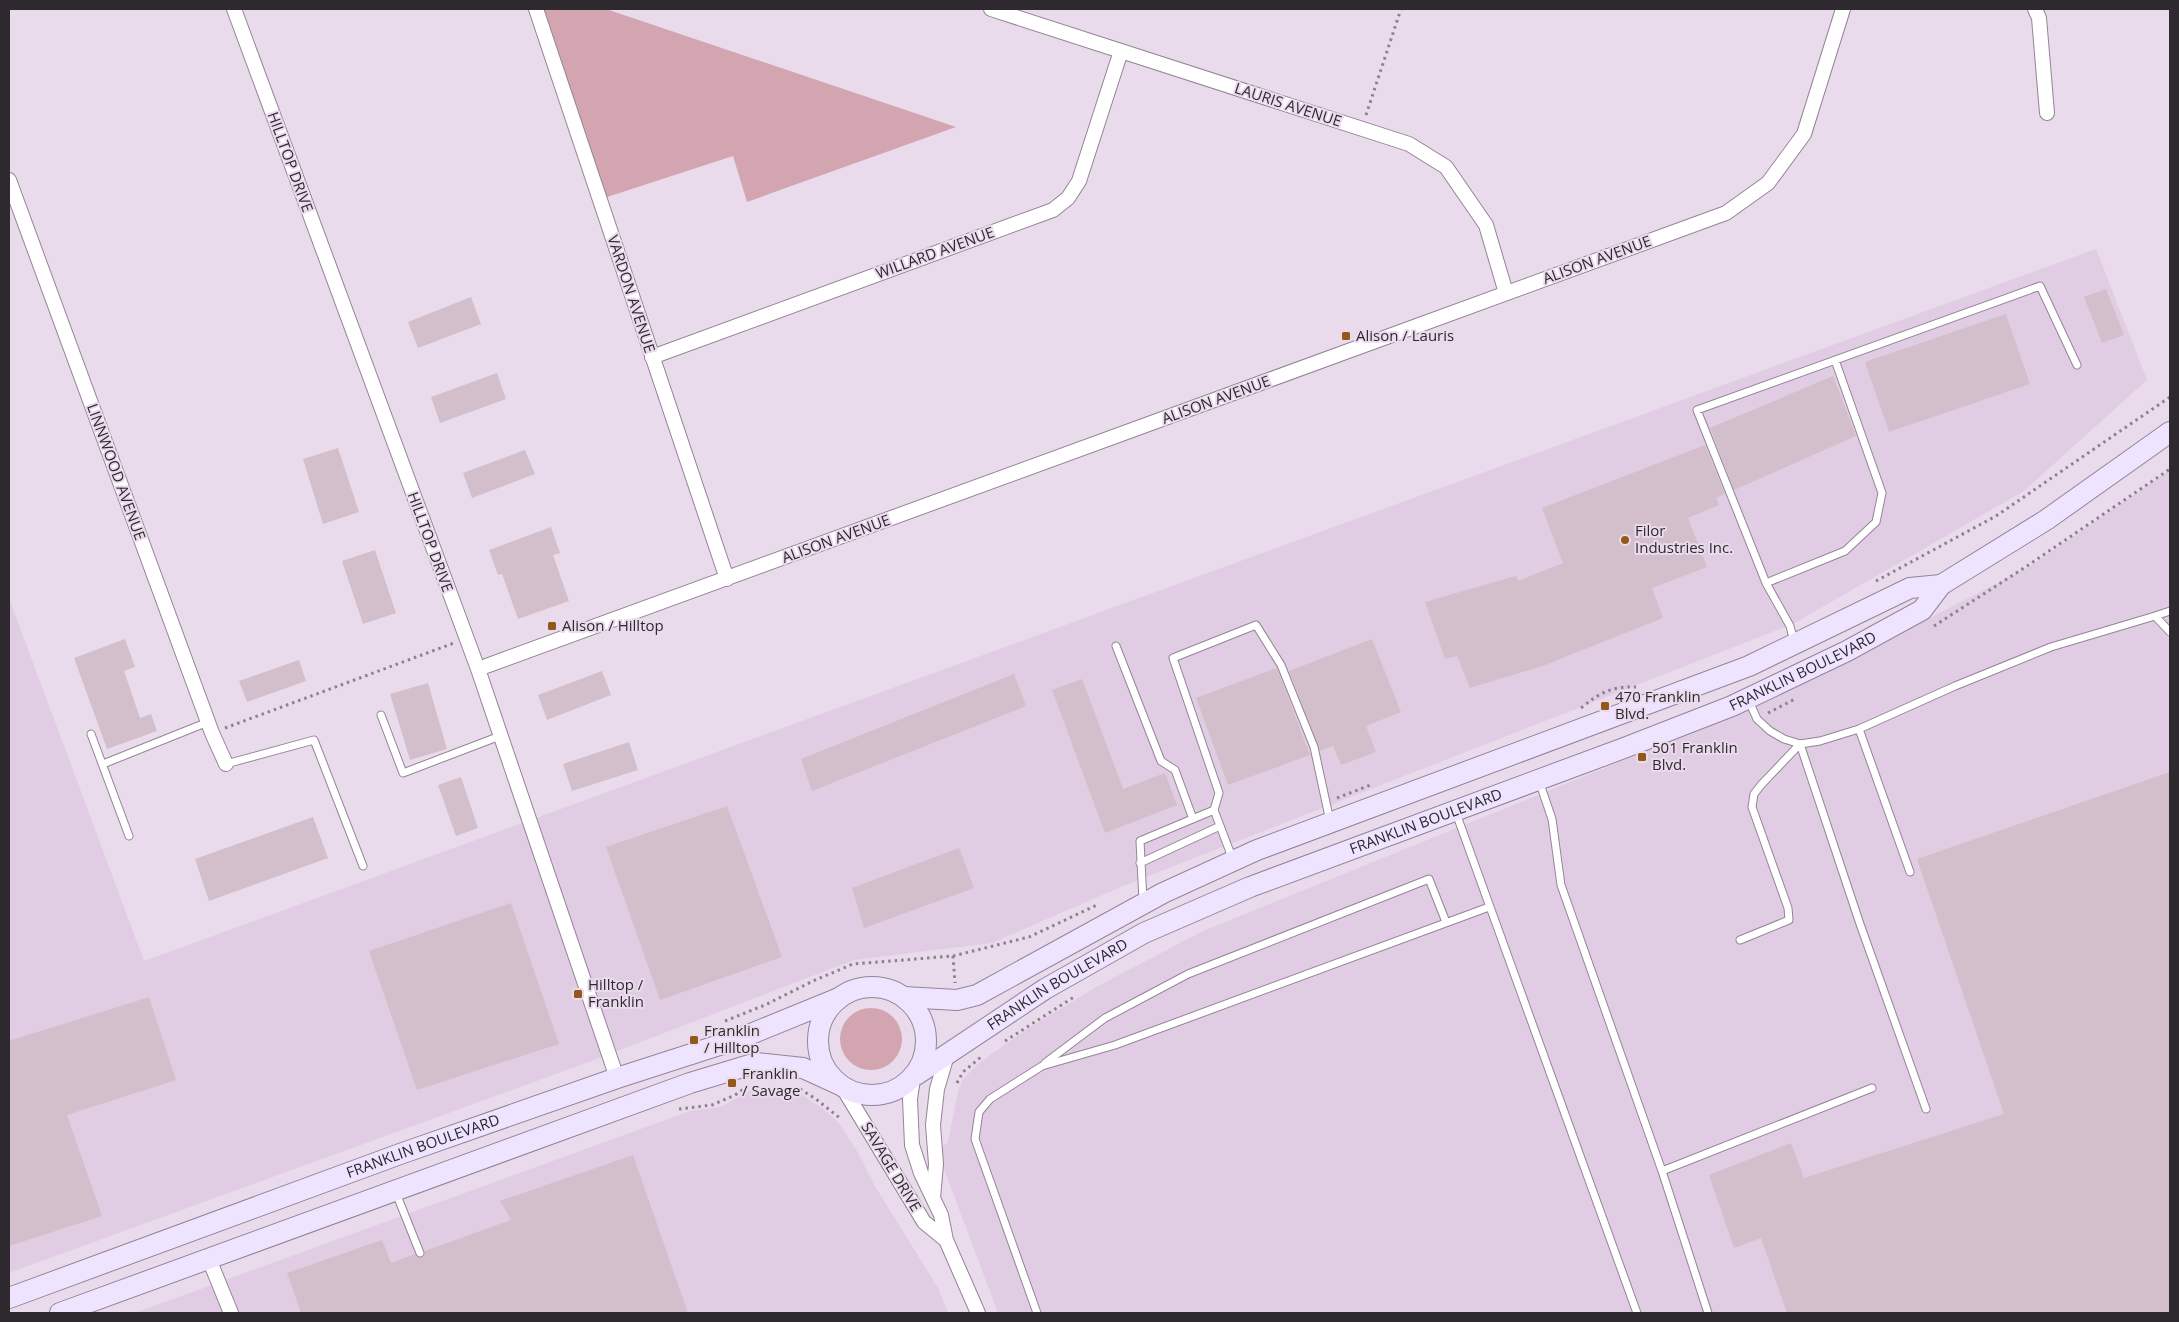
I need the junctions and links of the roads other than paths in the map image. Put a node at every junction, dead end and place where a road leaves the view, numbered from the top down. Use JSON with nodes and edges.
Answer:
{"nodes":[{"id":1,"x":234,"y":9,"type":"edge"},
{"id":2,"x":536,"y":9,"type":"edge"},
{"id":3,"x":991,"y":9,"type":"edge"},
{"id":4,"x":1843,"y":9,"type":"edge"},
{"id":5,"x":2035,"y":9,"type":"edge"},
{"id":6,"x":1121,"y":51,"type":"junction"},
{"id":7,"x":2047,"y":113,"type":"dead end"},
{"id":8,"x":9,"y":180,"type":"edge"},
{"id":9,"x":1506,"y":293,"type":"junction"},
{"id":10,"x":652,"y":357,"type":"junction"},
{"id":11,"x":1835,"y":360,"type":"junction"},
{"id":12,"x":2077,"y":366,"type":"dead end"},
{"id":13,"x":2170,"y":432,"type":"edge"},
{"id":14,"x":727,"y":579,"type":"junction"},
{"id":15,"x":1766,"y":583,"type":"junction"},
{"id":16,"x":1941,"y":585,"type":"junction"},
{"id":17,"x":2170,"y":611,"type":"edge"},
{"id":18,"x":2155,"y":616,"type":"junction"},
{"id":19,"x":2170,"y":632,"type":"edge"},
{"id":20,"x":1795,"y":645,"type":"junction"},
{"id":21,"x":1116,"y":646,"type":"dead end"},
{"id":22,"x":478,"y":669,"type":"junction"},
{"id":23,"x":1748,"y":698,"type":"junction"},
{"id":24,"x":381,"y":715,"type":"dead end"},
{"id":25,"x":210,"y":727,"type":"junction"},
{"id":26,"x":1859,"y":729,"type":"junction"},
{"id":27,"x":91,"y":734,"type":"dead end"},
{"id":28,"x":500,"y":736,"type":"junction"},
{"id":29,"x":1800,"y":744,"type":"junction"},
{"id":30,"x":103,"y":764,"type":"junction"},
{"id":31,"x":226,"y":764,"type":"joint"},
{"id":32,"x":1538,"y":780,"type":"junction"},
{"id":33,"x":1214,"y":810,"type":"junction"},
{"id":34,"x":1455,"y":810,"type":"junction"},
{"id":35,"x":1327,"y":812,"type":"junction"},
{"id":36,"x":1194,"y":819,"type":"junction"},
{"id":37,"x":1220,"y":826,"type":"junction"},
{"id":38,"x":129,"y":836,"type":"dead end"},
{"id":39,"x":1233,"y":861,"type":"junction"},
{"id":40,"x":1140,"y":863,"type":"junction"},
{"id":41,"x":363,"y":866,"type":"dead end"},
{"id":42,"x":1910,"y":872,"type":"dead end"},
{"id":43,"x":1143,"y":904,"type":"junction"},
{"id":44,"x":1489,"y":907,"type":"junction"},
{"id":45,"x":1446,"y":922,"type":"junction"},
{"id":46,"x":1740,"y":940,"type":"dead end"},
{"id":47,"x":904,"y":997,"type":"junction"},
{"id":48,"x":839,"y":998,"type":"junction"},
{"id":49,"x":947,"y":1055,"type":"junction"},
{"id":50,"x":1042,"y":1066,"type":"junction"},
{"id":51,"x":915,"y":1077,"type":"junction"},
{"id":52,"x":618,"y":1078,"type":"junction"},
{"id":53,"x":840,"y":1086,"type":"junction"},
{"id":54,"x":1872,"y":1088,"type":"dead end"},
{"id":55,"x":1926,"y":1109,"type":"dead end"},
{"id":56,"x":1662,"y":1171,"type":"junction"},
{"id":57,"x":395,"y":1192,"type":"junction"},
{"id":58,"x":933,"y":1199,"type":"junction"},
{"id":59,"x":946,"y":1240,"type":"junction"},
{"id":60,"x":420,"y":1253,"type":"dead end"},
{"id":61,"x":209,"y":1260,"type":"junction"},
{"id":62,"x":9,"y":1298,"type":"edge"},
{"id":63,"x":60,"y":1313,"type":"edge"},
{"id":64,"x":231,"y":1313,"type":"edge"},
{"id":65,"x":978,"y":1313,"type":"edge"},
{"id":66,"x":1037,"y":1313,"type":"edge"},
{"id":67,"x":1637,"y":1313,"type":"edge"},
{"id":68,"x":1708,"y":1313,"type":"edge"}],
"edges":[{"from":1,"to":22,"type":"street","name":"HILLTOP DRIVE"},
{"from":2,"to":10,"type":"street","name":"VARDON AVENUE"},
{"from":3,"to":6,"type":"street","name":"LAURIS AVENUE"},
{"from":4,"to":9,"type":"street","name":"ALISON AVENUE"},
{"from":5,"to":7,"type":"street"},
{"from":6,"to":9,"type":"street","name":"LAURIS AVENUE"},
{"from":6,"to":10,"type":"street","name":"WILLARD AVENUE"},
{"from":8,"to":25,"type":"street","name":"LINNWOOD AVENUE"},
{"from":9,"to":14,"type":"street","name":"ALISON AVENUE"},
{"from":10,"to":14,"type":"street","name":"VARDON AVENUE"},
{"from":11,"to":12,"type":"lane"},
{"from":11,"to":15,"type":"lane"},
{"from":11,"to":15,"type":"lane"},
{"from":13,"to":16,"type":"main road","name":"FRANKLIN BOULEVARD"},
{"from":14,"to":22,"type":"street","name":"ALISON AVENUE"},
{"from":15,"to":20,"type":"lane"},
{"from":16,"to":20,"type":"main road","name":"FRANKLIN BOULEVARD"},
{"from":16,"to":23,"type":"main road","name":"FRANKLIN BOULEVARD"},
{"from":17,"to":18,"type":"lane"},
{"from":18,"to":19,"type":"lane"},
{"from":18,"to":26,"type":"lane"},
{"from":20,"to":35,"type":"main road","name":"FRANKLIN BOULEVARD"},
{"from":21,"to":36,"type":"lane"},
{"from":22,"to":28,"type":"street","name":"HILLTOP DRIVE"},
{"from":23,"to":29,"type":"lane"},
{"from":23,"to":32,"type":"main road","name":"FRANKLIN BOULEVARD"},
{"from":24,"to":28,"type":"lane"},
{"from":25,"to":30,"type":"lane"},
{"from":25,"to":31,"type":"street","name":"LINNWOOD AVENUE"},
{"from":26,"to":29,"type":"lane"},
{"from":26,"to":42,"type":"lane"},
{"from":27,"to":30,"type":"lane"},
{"from":28,"to":52,"type":"street","name":"HILLTOP DRIVE"},
{"from":29,"to":46,"type":"lane"},
{"from":29,"to":55,"type":"lane"},
{"from":30,"to":38,"type":"lane"},
{"from":31,"to":41,"type":"lane"},
{"from":32,"to":34,"type":"main road","name":"FRANKLIN BOULEVARD"},
{"from":32,"to":56,"type":"lane"},
{"from":33,"to":35,"type":"lane"},
{"from":33,"to":36,"type":"lane"},
{"from":33,"to":37,"type":"lane"},
{"from":34,"to":44,"type":"lane"},
{"from":34,"to":49,"type":"main road","name":"FRANKLIN BOULEVARD"},
{"from":35,"to":39,"type":"main road","name":"FRANKLIN BOULEVARD"},
{"from":36,"to":40,"type":"lane"},
{"from":37,"to":39,"type":"lane"},
{"from":37,"to":40,"type":"lane"},
{"from":39,"to":43,"type":"main road","name":"FRANKLIN BOULEVARD"},
{"from":40,"to":43,"type":"lane"},
{"from":43,"to":47,"type":"main road","name":"FRANKLIN BOULEVARD"},
{"from":44,"to":45,"type":"lane"},
{"from":44,"to":67,"type":"lane"},
{"from":45,"to":50,"type":"lane"},
{"from":45,"to":50,"type":"lane"},
{"from":47,"to":48,"type":"main road"},
{"from":47,"to":51,"type":"main road"},
{"from":48,"to":52,"type":"main road","name":"FRANKLIN BOULEVARD"},
{"from":48,"to":53,"type":"main road"},
{"from":49,"to":51,"type":"main road","name":"FRANKLIN BOULEVARD"},
{"from":49,"to":58,"type":"street"},
{"from":50,"to":66,"type":"lane"},
{"from":51,"to":53,"type":"main road"},
{"from":51,"to":58,"type":"street","name":"SAVAGE DRIVE"},
{"from":52,"to":62,"type":"main road","name":"FRANKLIN BOULEVARD"},
{"from":53,"to":57,"type":"main road"},
{"from":53,"to":59,"type":"street","name":"SAVAGE DRIVE"},
{"from":54,"to":56,"type":"lane"},
{"from":56,"to":68,"type":"lane"},
{"from":57,"to":60,"type":"lane"},
{"from":57,"to":61,"type":"main road"},
{"from":58,"to":59,"type":"street","name":"SAVAGE DRIVE"},
{"from":59,"to":65,"type":"street","name":"SAVAGE DRIVE"},
{"from":61,"to":63,"type":"main road"},
{"from":61,"to":64,"type":"street"}]}
